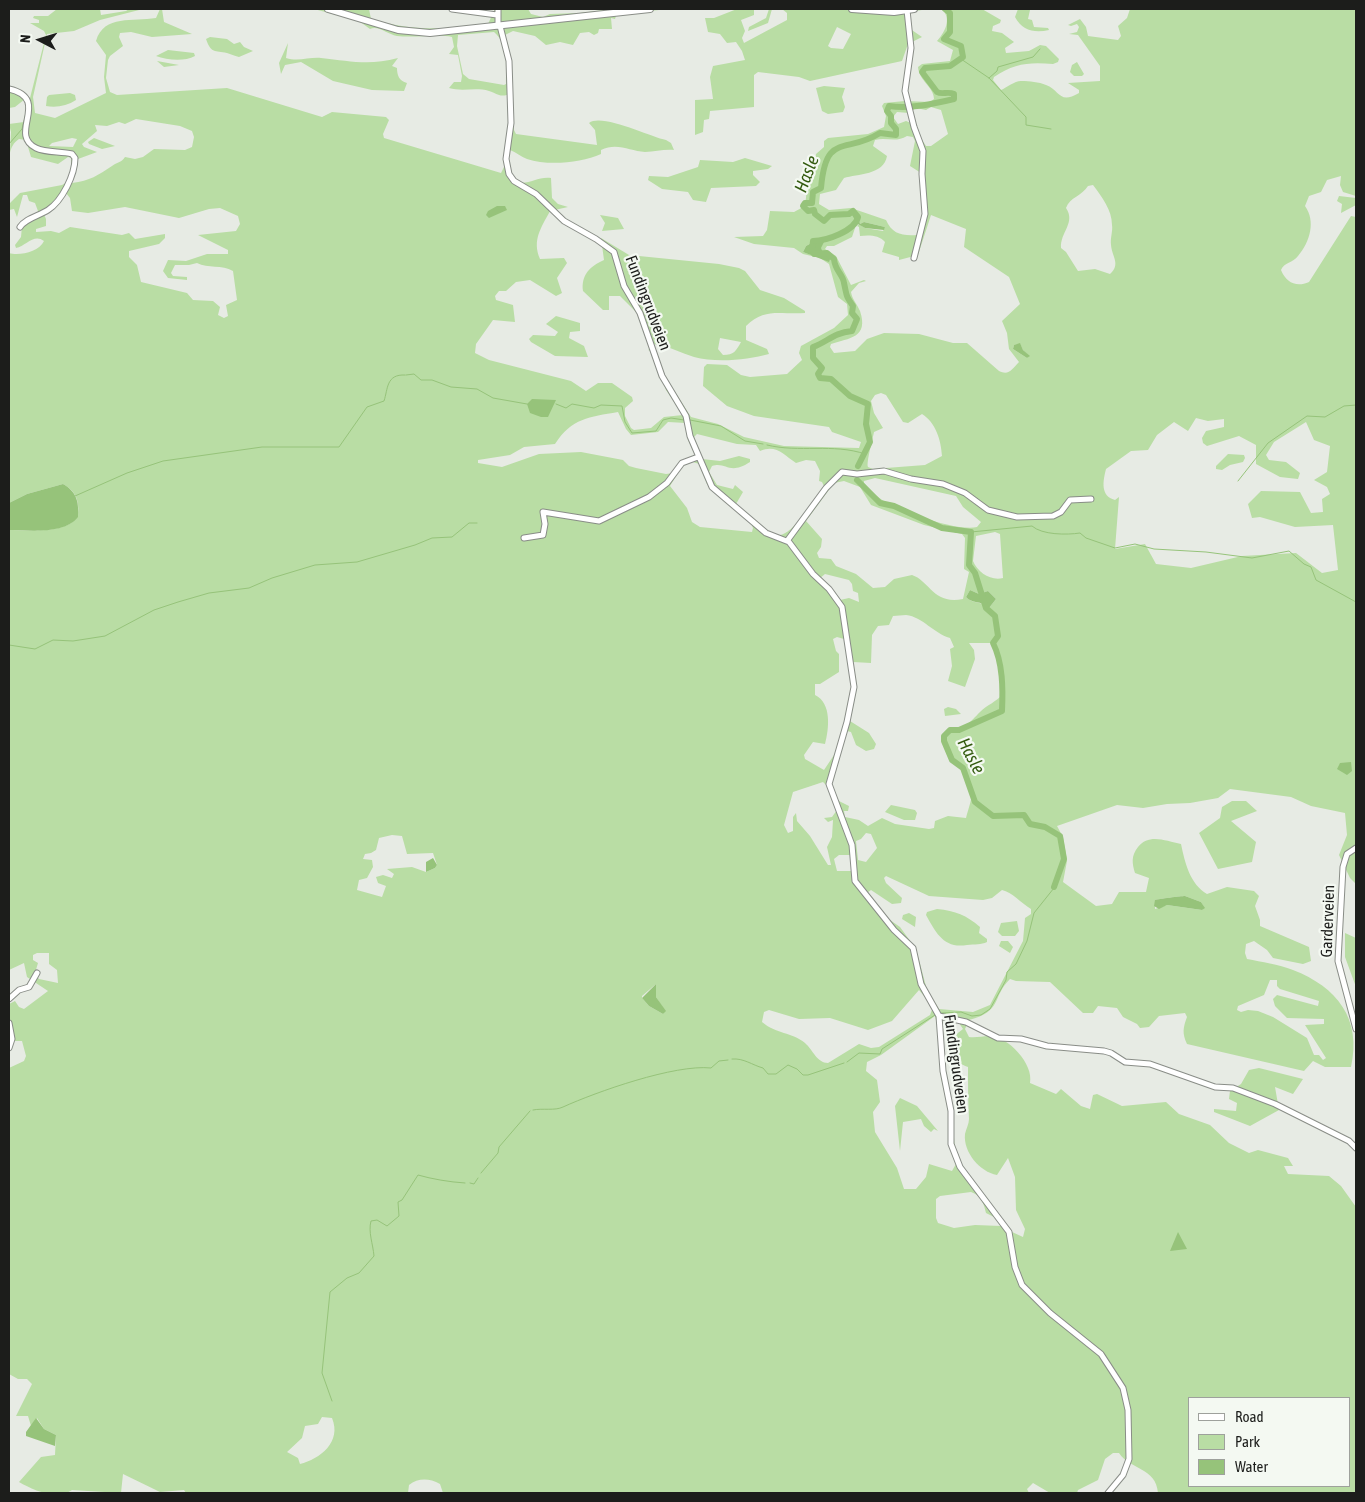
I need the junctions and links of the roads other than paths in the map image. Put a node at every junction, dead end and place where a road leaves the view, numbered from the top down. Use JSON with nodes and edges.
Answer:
{"nodes":[{"id":1,"x":328,"y":9,"type":"edge"},
{"id":2,"x":452,"y":9,"type":"edge"},
{"id":3,"x":498,"y":9,"type":"edge"},
{"id":4,"x":650,"y":9,"type":"edge"},
{"id":5,"x":852,"y":9,"type":"edge"},
{"id":6,"x":911,"y":10,"type":"edge"},
{"id":7,"x":497,"y":15,"type":"junction"},
{"id":8,"x":499,"y":26,"type":"junction"},
{"id":9,"x":9,"y":89,"type":"edge"},
{"id":10,"x":20,"y":227,"type":"dead end"},
{"id":11,"x":914,"y":258,"type":"dead end"},
{"id":12,"x":698,"y":457,"type":"junction"},
{"id":13,"x":1091,"y":499,"type":"dead end"},
{"id":14,"x":524,"y":538,"type":"dead end"},
{"id":15,"x":787,"y":541,"type":"junction"},
{"id":16,"x":1356,"y":848,"type":"edge"},
{"id":17,"x":37,"y":973,"type":"dead end"},
{"id":18,"x":9,"y":998,"type":"edge"},
{"id":19,"x":939,"y":1016,"type":"junction"},
{"id":20,"x":9,"y":1023,"type":"edge"},
{"id":21,"x":1356,"y":1029,"type":"edge"},
{"id":22,"x":9,"y":1048,"type":"edge"},
{"id":23,"x":1356,"y":1148,"type":"edge"},
{"id":24,"x":1108,"y":1493,"type":"edge"}],
"edges":[{"from":1,"to":8,"type":"main road"},
{"from":2,"to":7,"type":"street"},
{"from":3,"to":7,"type":"street","name":"Fundingrudveien"},
{"from":4,"to":8,"type":"main road"},
{"from":5,"to":6,"type":"main road"},
{"from":6,"to":11,"type":"street"},
{"from":7,"to":8,"type":"street","name":"Fundingrudveien"},
{"from":8,"to":12,"type":"street","name":"Fundingrudveien"},
{"from":9,"to":10,"type":"street"},
{"from":12,"to":14,"type":"street"},
{"from":12,"to":15,"type":"street","name":"Fundingrudveien"},
{"from":13,"to":15,"type":"street"},
{"from":15,"to":19,"type":"street","name":"Fundingrudveien"},
{"from":16,"to":21,"type":"street","name":"Garderveien"},
{"from":17,"to":18,"type":"street"},
{"from":19,"to":23,"type":"street"},
{"from":19,"to":24,"type":"street","name":"Fundingrudveien"},
{"from":20,"to":22,"type":"street"}]}
